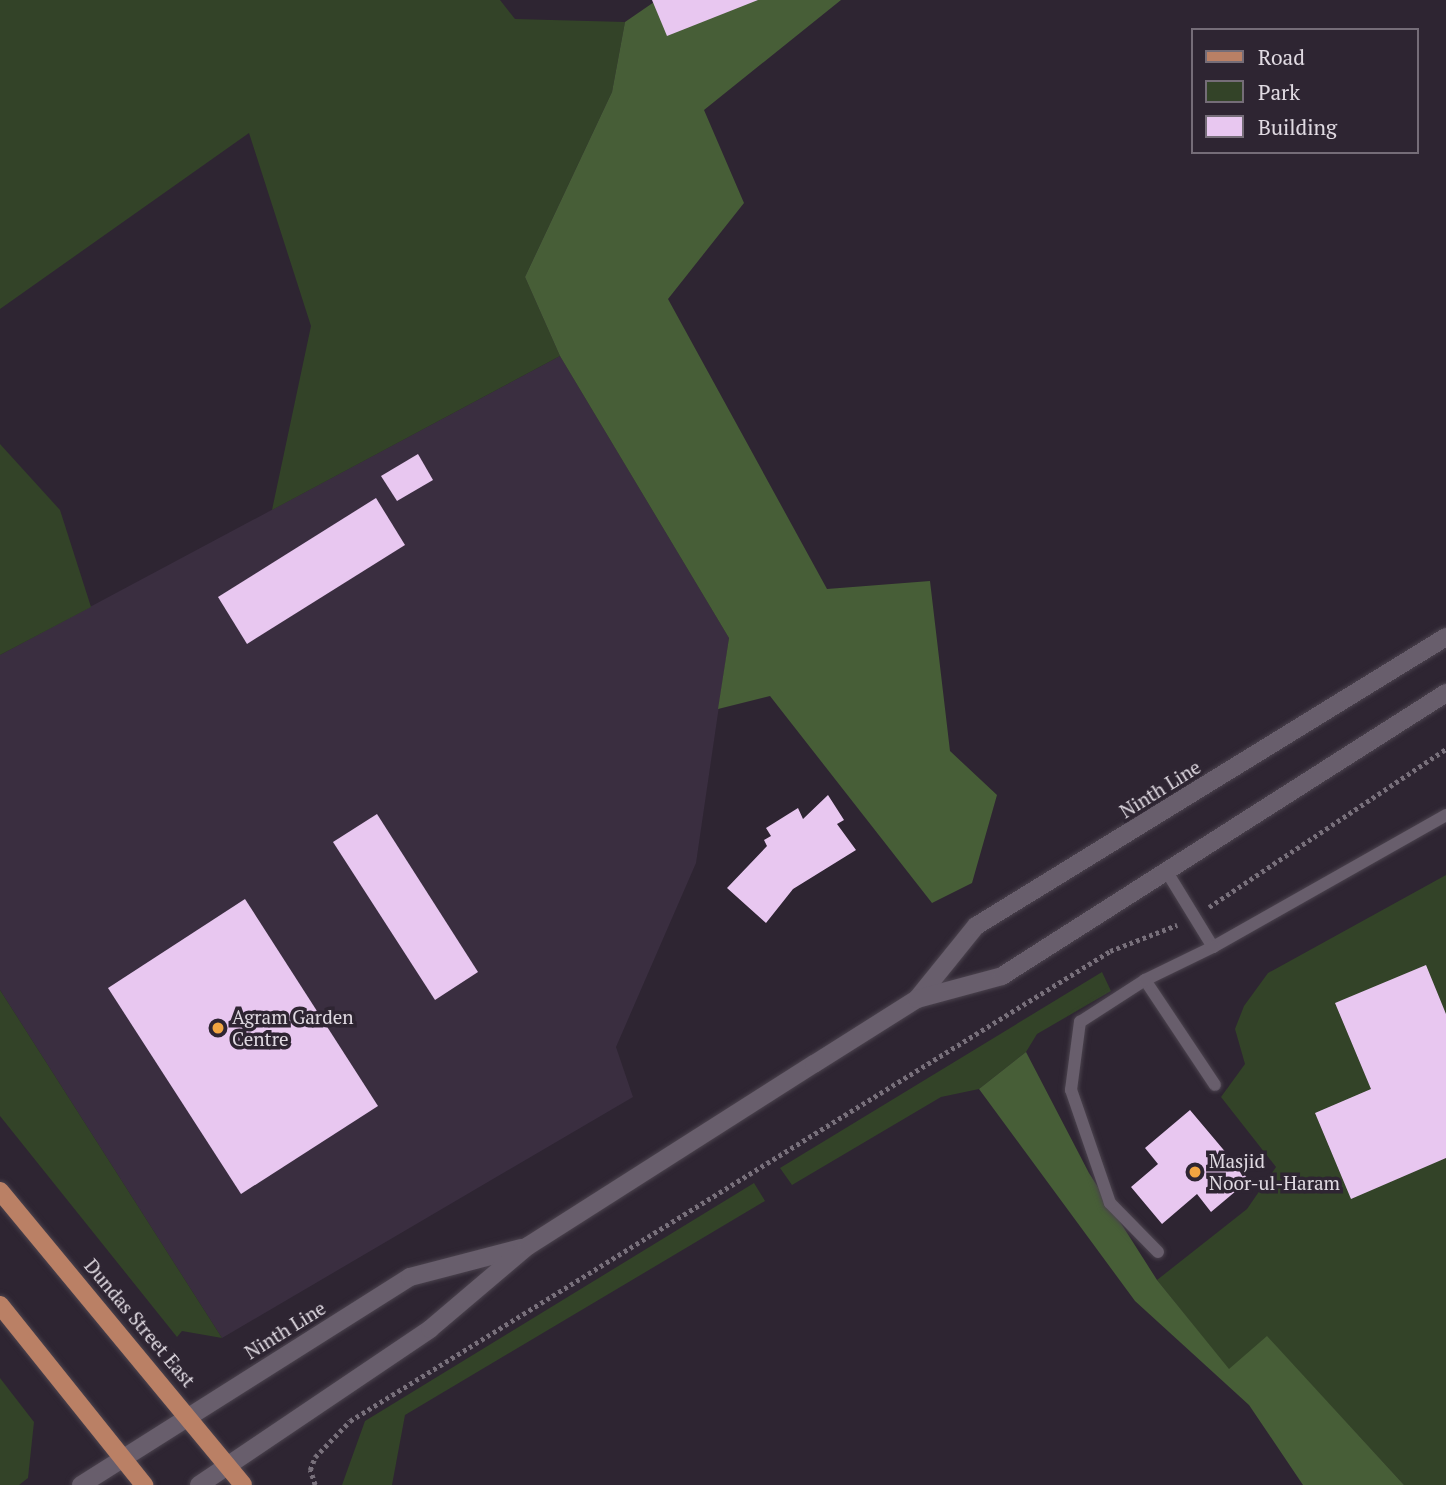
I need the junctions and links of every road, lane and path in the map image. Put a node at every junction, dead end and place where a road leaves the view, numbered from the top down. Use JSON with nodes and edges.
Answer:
{"nodes":[{"id":1,"x":1446,"y":637,"type":"edge"},
{"id":2,"x":1446,"y":693,"type":"edge"},
{"id":3,"x":1446,"y":750,"type":"edge"},
{"id":4,"x":1446,"y":815,"type":"edge"},
{"id":5,"x":1167,"y":872,"type":"junction"},
{"id":6,"x":1194,"y":918,"type":"junction"},
{"id":7,"x":1213,"y":947,"type":"junction"},
{"id":8,"x":1145,"y":980,"type":"junction"},
{"id":9,"x":916,"y":999,"type":"junction"},
{"id":10,"x":1215,"y":1085,"type":"dead end"},
{"id":11,"x":0,"y":1191,"type":"edge"},
{"id":12,"x":528,"y":1246,"type":"junction"},
{"id":13,"x":1158,"y":1252,"type":"dead end"},
{"id":14,"x":0,"y":1305,"type":"edge"},
{"id":15,"x":188,"y":1415,"type":"junction"},
{"id":16,"x":125,"y":1461,"type":"junction"},
{"id":17,"x":229,"y":1465,"type":"junction"},
{"id":18,"x":81,"y":1485,"type":"edge"},
{"id":19,"x":144,"y":1485,"type":"edge"},
{"id":20,"x":199,"y":1485,"type":"edge"},
{"id":21,"x":243,"y":1485,"type":"edge"},
{"id":22,"x":315,"y":1485,"type":"edge"}],
"edges":[{"from":1,"to":9,"type":"main road","name":"Ninth Line"},
{"from":2,"to":5,"type":"main road","name":"Ninth Line"},
{"from":3,"to":6,"type":"path"},
{"from":4,"to":7,"type":"lane"},
{"from":5,"to":6,"type":"lane"},
{"from":5,"to":9,"type":"main road","name":"Ninth Line"},
{"from":6,"to":7,"type":"lane"},
{"from":6,"to":22,"type":"path"},
{"from":7,"to":8,"type":"lane"},
{"from":8,"to":10,"type":"lane"},
{"from":8,"to":13,"type":"lane"},
{"from":9,"to":12,"type":"main road","name":"Ninth Line"},
{"from":11,"to":15,"type":"main road","name":"Dundas Street East"},
{"from":12,"to":15,"type":"main road","name":"Ninth Line"},
{"from":12,"to":17,"type":"main road","name":"Ninth Line"},
{"from":14,"to":16,"type":"main road"},
{"from":15,"to":16,"type":"main road","name":"Ninth Line"},
{"from":15,"to":17,"type":"main road","name":"Dundas Street East"},
{"from":16,"to":18,"type":"main road","name":"Ninth Line"},
{"from":16,"to":19,"type":"main road"},
{"from":17,"to":20,"type":"main road","name":"Ninth Line"},
{"from":17,"to":21,"type":"main road","name":"Dundas Street East"}]}
